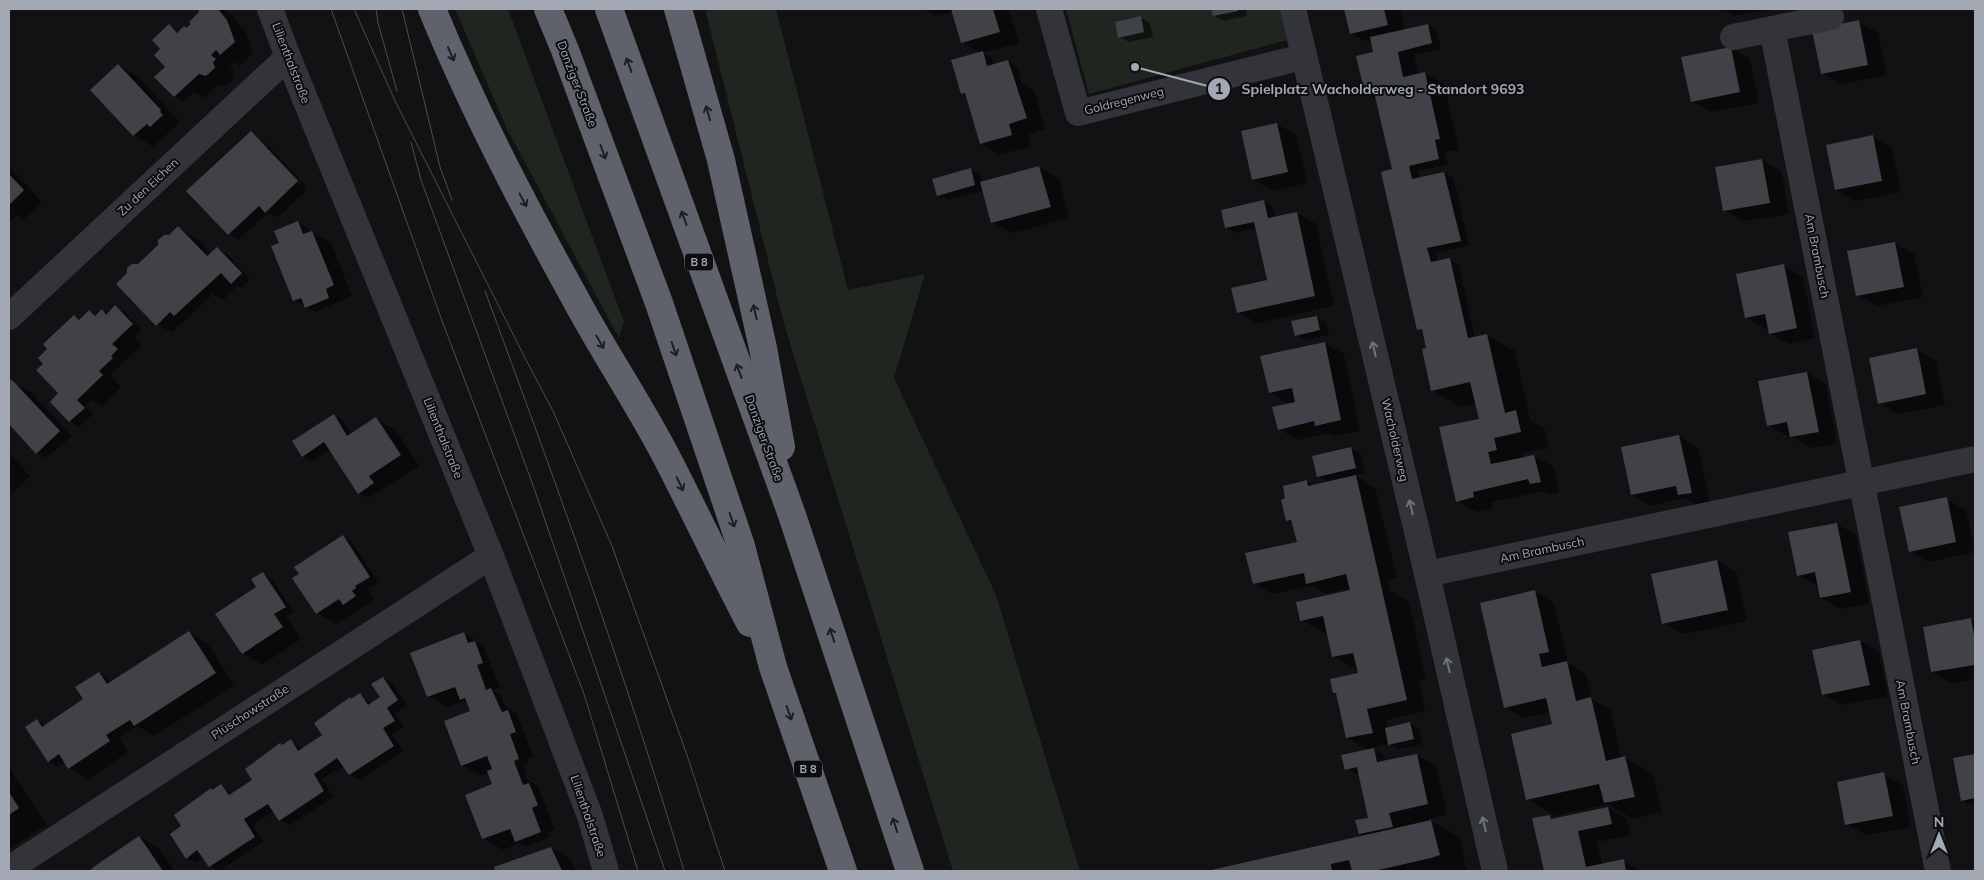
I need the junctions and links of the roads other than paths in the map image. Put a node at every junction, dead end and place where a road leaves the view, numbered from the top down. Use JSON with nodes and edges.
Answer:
{"nodes":[{"id":1,"x":270,"y":9,"type":"edge"},
{"id":2,"x":432,"y":9,"type":"edge"},
{"id":3,"x":548,"y":9,"type":"edge"},
{"id":4,"x":609,"y":9,"type":"edge"},
{"id":5,"x":678,"y":9,"type":"edge"},
{"id":6,"x":1049,"y":9,"type":"edge"},
{"id":7,"x":1293,"y":9,"type":"edge"},
{"id":8,"x":1831,"y":17,"type":"dead end"},
{"id":9,"x":1772,"y":29,"type":"junction"},
{"id":10,"x":1733,"y":37,"type":"dead end"},
{"id":11,"x":288,"y":57,"type":"junction"},
{"id":12,"x":1303,"y":57,"type":"junction"},
{"id":13,"x":10,"y":312,"type":"edge"},
{"id":14,"x":1975,"y":460,"type":"edge"},
{"id":15,"x":1861,"y":484,"type":"junction"},
{"id":16,"x":792,"y":515,"type":"junction"},
{"id":17,"x":491,"y":556,"type":"junction"},
{"id":18,"x":1427,"y":574,"type":"junction"},
{"id":19,"x":773,"y":666,"type":"junction"},
{"id":20,"x":9,"y":868,"type":"edge"},
{"id":21,"x":606,"y":871,"type":"edge"},
{"id":22,"x":843,"y":871,"type":"edge"},
{"id":23,"x":910,"y":871,"type":"edge"},
{"id":24,"x":1495,"y":871,"type":"edge"},
{"id":25,"x":1938,"y":871,"type":"edge"}],
"edges":[{"from":1,"to":11,"type":"street","name":"Lilienthalstraße"},
{"from":2,"to":19,"type":"highway","one_way":true},
{"from":3,"to":19,"type":"highway","name":"Danziger Straße","number":"B 8","one_way":true},
{"from":16,"to":4,"type":"highway","name":"Danziger Straße","number":"B 8","one_way":true},
{"from":16,"to":5,"type":"highway","one_way":true},
{"from":6,"to":12,"type":"street","name":"Goldregenweg"},
{"from":7,"to":12,"type":"street","name":"Wacholderweg"},
{"from":8,"to":9,"type":"street"},
{"from":9,"to":10,"type":"street"},
{"from":9,"to":15,"type":"street","name":"Am Brambusch"},
{"from":11,"to":13,"type":"street","name":"Zu den Eichen"},
{"from":11,"to":17,"type":"street","name":"Lilienthalstraße"},
{"from":18,"to":12,"type":"street","name":"Wacholderweg","one_way":true},
{"from":14,"to":15,"type":"street","name":"Am Brambusch"},
{"from":15,"to":18,"type":"street","name":"Am Brambusch"},
{"from":15,"to":25,"type":"street","name":"Am Brambusch"},
{"from":23,"to":16,"type":"highway","name":"Danziger Straße","number":"B 8","one_way":true},
{"from":17,"to":20,"type":"street","name":"Plüschowstraße"},
{"from":17,"to":21,"type":"street","name":"Lilienthalstraße"},
{"from":24,"to":18,"type":"street","name":"Wacholderweg","one_way":true},
{"from":19,"to":22,"type":"highway","name":"Danziger Straße","number":"B 8","one_way":true}]}
